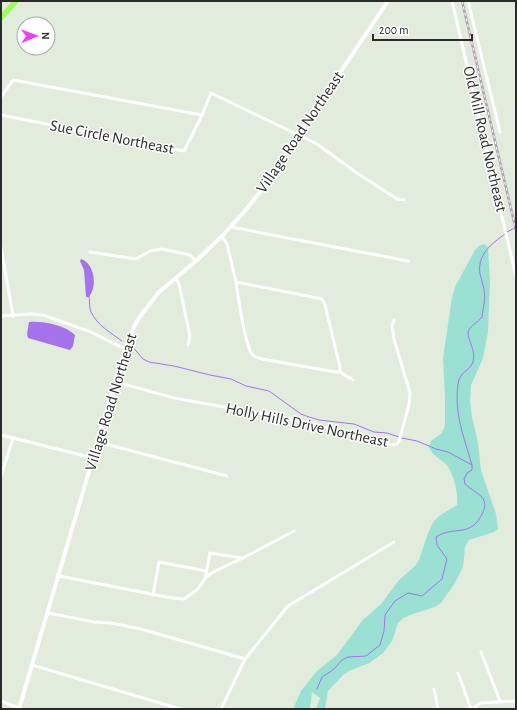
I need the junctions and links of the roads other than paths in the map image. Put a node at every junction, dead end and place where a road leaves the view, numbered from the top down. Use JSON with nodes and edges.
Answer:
{"nodes":[{"id":1,"x":16,"y":1,"type":"edge"},
{"id":2,"x":388,"y":1,"type":"edge"},
{"id":3,"x":452,"y":1,"type":"edge"},
{"id":4,"x":468,"y":1,"type":"edge"},
{"id":5,"x":1,"y":18,"type":"edge"},
{"id":6,"x":1,"y":96,"type":"edge"},
{"id":7,"x":1,"y":115,"type":"edge"},
{"id":8,"x":202,"y":115,"type":"junction"},
{"id":9,"x":500,"y":132,"type":"dead end"},
{"id":10,"x":298,"y":135,"type":"junction"},
{"id":11,"x":404,"y":200,"type":"dead end"},
{"id":12,"x":231,"y":227,"type":"junction"},
{"id":13,"x":222,"y":236,"type":"junction"},
{"id":14,"x":1,"y":247,"type":"edge"},
{"id":15,"x":90,"y":252,"type":"dead end"},
{"id":16,"x":196,"y":261,"type":"junction"},
{"id":17,"x":408,"y":261,"type":"dead end"},
{"id":18,"x":516,"y":276,"type":"edge"},
{"id":19,"x":1,"y":277,"type":"edge"},
{"id":20,"x":7,"y":278,"type":"junction"},
{"id":21,"x":176,"y":278,"type":"junction"},
{"id":22,"x":236,"y":282,"type":"junction"},
{"id":23,"x":1,"y":316,"type":"edge"},
{"id":24,"x":13,"y":316,"type":"junction"},
{"id":25,"x":394,"y":320,"type":"dead end"},
{"id":26,"x":188,"y":344,"type":"dead end"},
{"id":27,"x":125,"y":349,"type":"junction"},
{"id":28,"x":340,"y":372,"type":"junction"},
{"id":29,"x":353,"y":380,"type":"dead end"},
{"id":30,"x":116,"y":382,"type":"junction"},
{"id":31,"x":1,"y":435,"type":"edge"},
{"id":32,"x":13,"y":438,"type":"junction"},
{"id":33,"x":98,"y":442,"type":"junction"},
{"id":34,"x":93,"y":458,"type":"junction"},
{"id":35,"x":1,"y":476,"type":"edge"},
{"id":36,"x":227,"y":476,"type":"dead end"},
{"id":37,"x":294,"y":531,"type":"dead end"},
{"id":38,"x":394,"y":542,"type":"dead end"},
{"id":39,"x":243,"y":558,"type":"junction"},
{"id":40,"x":206,"y":571,"type":"junction"},
{"id":41,"x":59,"y":576,"type":"junction"},
{"id":42,"x":205,"y":579,"type":"junction"},
{"id":43,"x":153,"y":595,"type":"junction"},
{"id":44,"x":48,"y":613,"type":"junction"},
{"id":45,"x":481,"y":652,"type":"dead end"},
{"id":46,"x":245,"y":659,"type":"junction"},
{"id":47,"x":32,"y":665,"type":"junction"},
{"id":48,"x":458,"y":673,"type":"dead end"},
{"id":49,"x":434,"y":689,"type":"dead end"},
{"id":50,"x":1,"y":701,"type":"edge"},
{"id":51,"x":500,"y":701,"type":"junction"},
{"id":52,"x":516,"y":701,"type":"edge"},
{"id":53,"x":19,"y":709,"type":"edge"},
{"id":54,"x":180,"y":709,"type":"edge"},
{"id":55,"x":221,"y":709,"type":"edge"},
{"id":56,"x":438,"y":709,"type":"edge"},
{"id":57,"x":472,"y":709,"type":"edge"}],
"edges":[{"from":1,"to":5,"type":"highway"},
{"from":2,"to":10,"type":"main road","name":"Village Road Northeast"},
{"from":3,"to":18,"type":"street","name":"Old Mill Road Northeast"},
{"from":4,"to":9,"type":"street"},
{"from":6,"to":8,"type":"street"},
{"from":7,"to":8,"type":"street","name":"Sue Circle Northeast"},
{"from":8,"to":10,"type":"street","name":"Sue Circle Northeast"},
{"from":10,"to":11,"type":"street"},
{"from":10,"to":12,"type":"main road","name":"Village Road Northeast"},
{"from":12,"to":13,"type":"main road","name":"Village Road Northeast"},
{"from":12,"to":17,"type":"street"},
{"from":13,"to":16,"type":"main road","name":"Village Road Northeast"},
{"from":13,"to":22,"type":"street"},
{"from":14,"to":20,"type":"street"},
{"from":15,"to":16,"type":"street"},
{"from":16,"to":21,"type":"main road","name":"Village Road Northeast"},
{"from":19,"to":20,"type":"street"},
{"from":20,"to":24,"type":"street"},
{"from":21,"to":26,"type":"street"},
{"from":21,"to":27,"type":"main road","name":"Village Road Northeast"},
{"from":22,"to":28,"type":"street"},
{"from":22,"to":28,"type":"street"},
{"from":23,"to":24,"type":"street"},
{"from":24,"to":27,"type":"street"},
{"from":25,"to":30,"type":"street","name":"Holly Hills Drive Northeast"},
{"from":27,"to":30,"type":"main road","name":"Village Road Northeast"},
{"from":28,"to":29,"type":"street"},
{"from":30,"to":33,"type":"main road","name":"Village Road Northeast"},
{"from":31,"to":32,"type":"street"},
{"from":32,"to":34,"type":"street"},
{"from":32,"to":35,"type":"street"},
{"from":33,"to":34,"type":"main road","name":"Village Road Northeast"},
{"from":33,"to":36,"type":"street"},
{"from":34,"to":41,"type":"main road","name":"Village Road Northeast"},
{"from":37,"to":39,"type":"street"},
{"from":38,"to":46,"type":"street"},
{"from":39,"to":40,"type":"street"},
{"from":39,"to":42,"type":"street"},
{"from":40,"to":42,"type":"street"},
{"from":40,"to":43,"type":"street"},
{"from":41,"to":43,"type":"street"},
{"from":41,"to":44,"type":"main road","name":"Village Road Northeast"},
{"from":42,"to":43,"type":"street"},
{"from":44,"to":46,"type":"street"},
{"from":44,"to":47,"type":"main road","name":"Village Road Northeast"},
{"from":45,"to":51,"type":"street"},
{"from":46,"to":55,"type":"street"},
{"from":47,"to":53,"type":"main road","name":"Village Road Northeast"},
{"from":47,"to":54,"type":"street"},
{"from":48,"to":57,"type":"street"},
{"from":49,"to":56,"type":"street"},
{"from":50,"to":53,"type":"street"},
{"from":51,"to":52,"type":"street"},
{"from":51,"to":57,"type":"street"}]}
